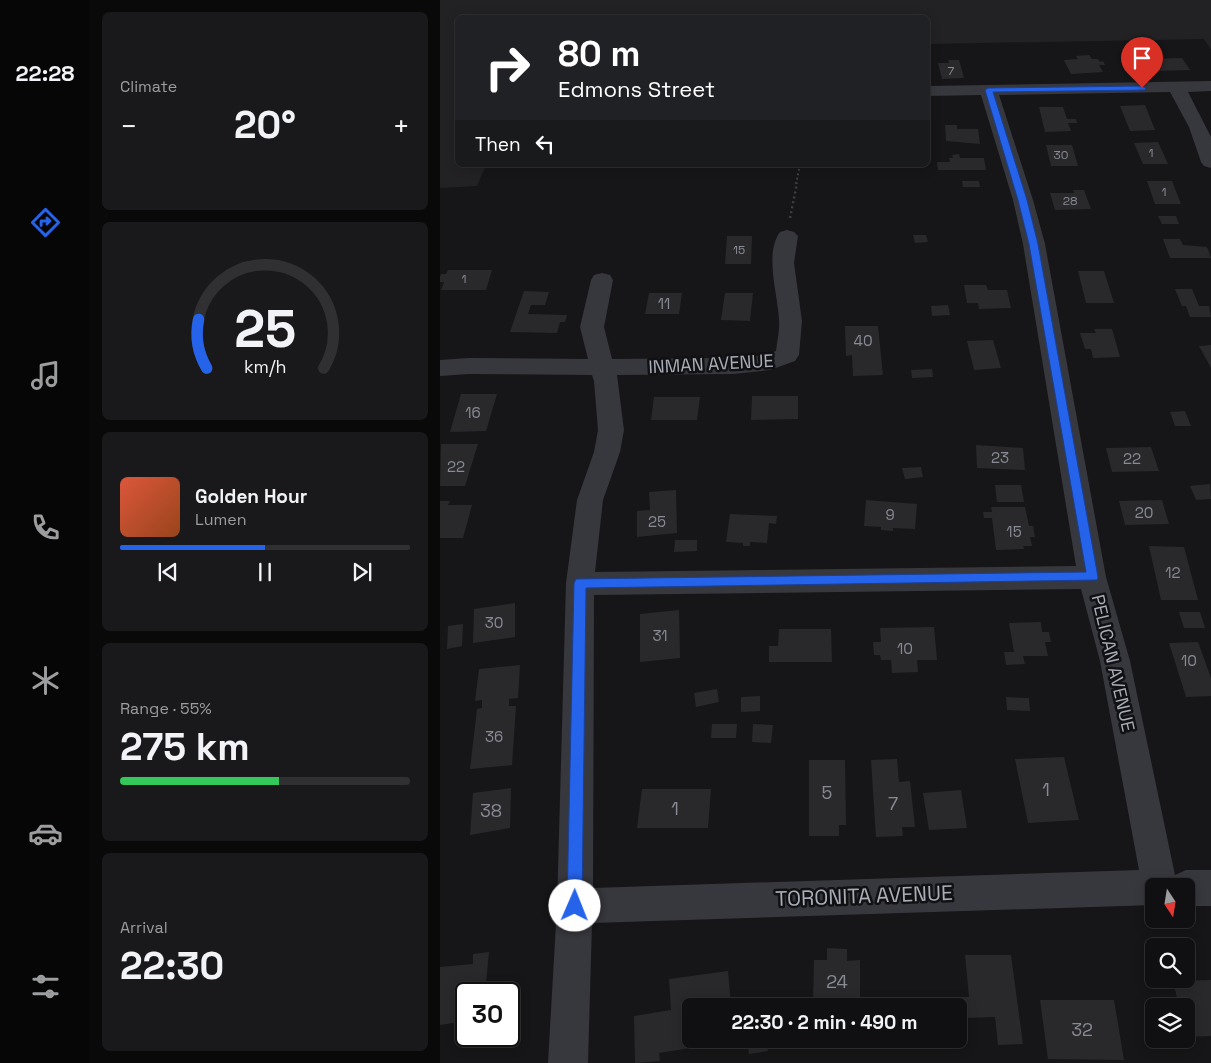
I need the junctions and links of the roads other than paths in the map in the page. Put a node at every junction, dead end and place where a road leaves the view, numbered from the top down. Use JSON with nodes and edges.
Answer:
{"nodes":[{"id":1,"x":1211,"y":86,"type":"edge"},
{"id":2,"x":1177,"y":88,"type":"junction"},
{"id":3,"x":930,"y":90,"type":"edge"},
{"id":4,"x":988,"y":90,"type":"junction"},
{"id":5,"x":1211,"y":162,"type":"edge"},
{"id":6,"x":787,"y":236,"type":"road end"},
{"id":7,"x":602,"y":280,"type":"dead end"},
{"id":8,"x":602,"y":367,"type":"junction"},
{"id":9,"x":440,"y":368,"type":"edge"},
{"id":10,"x":1092,"y":577,"type":"junction"},
{"id":11,"x":580,"y":583,"type":"junction"},
{"id":12,"x":1158,"y":878,"type":"edge"},
{"id":13,"x":1145,"y":887,"type":"edge"},
{"id":14,"x":1195,"y":888,"type":"edge"},
{"id":15,"x":1211,"y":888,"type":"edge"},
{"id":16,"x":575,"y":906,"type":"junction"},
{"id":17,"x":568,"y":1063,"type":"edge"}],
"edges":[{"from":1,"to":2,"type":"street"},
{"from":2,"to":4,"type":"street"},
{"from":2,"to":5,"type":"street"},
{"from":3,"to":4,"type":"street"},
{"from":4,"to":10,"type":"street","name":"PELICAN AVENUE"},
{"from":6,"to":8,"type":"street","name":"INMAN AVENUE"},
{"from":7,"to":8,"type":"street"},
{"from":8,"to":9,"type":"street","name":"INMAN AVENUE"},
{"from":8,"to":11,"type":"street"},
{"from":10,"to":11,"type":"street"},
{"from":10,"to":12,"type":"street","name":"PELICAN AVENUE"},
{"from":11,"to":16,"type":"street"},
{"from":13,"to":16,"type":"street","name":"TORONITA AVENUE"},
{"from":14,"to":15,"type":"street"},
{"from":16,"to":17,"type":"street"}]}
